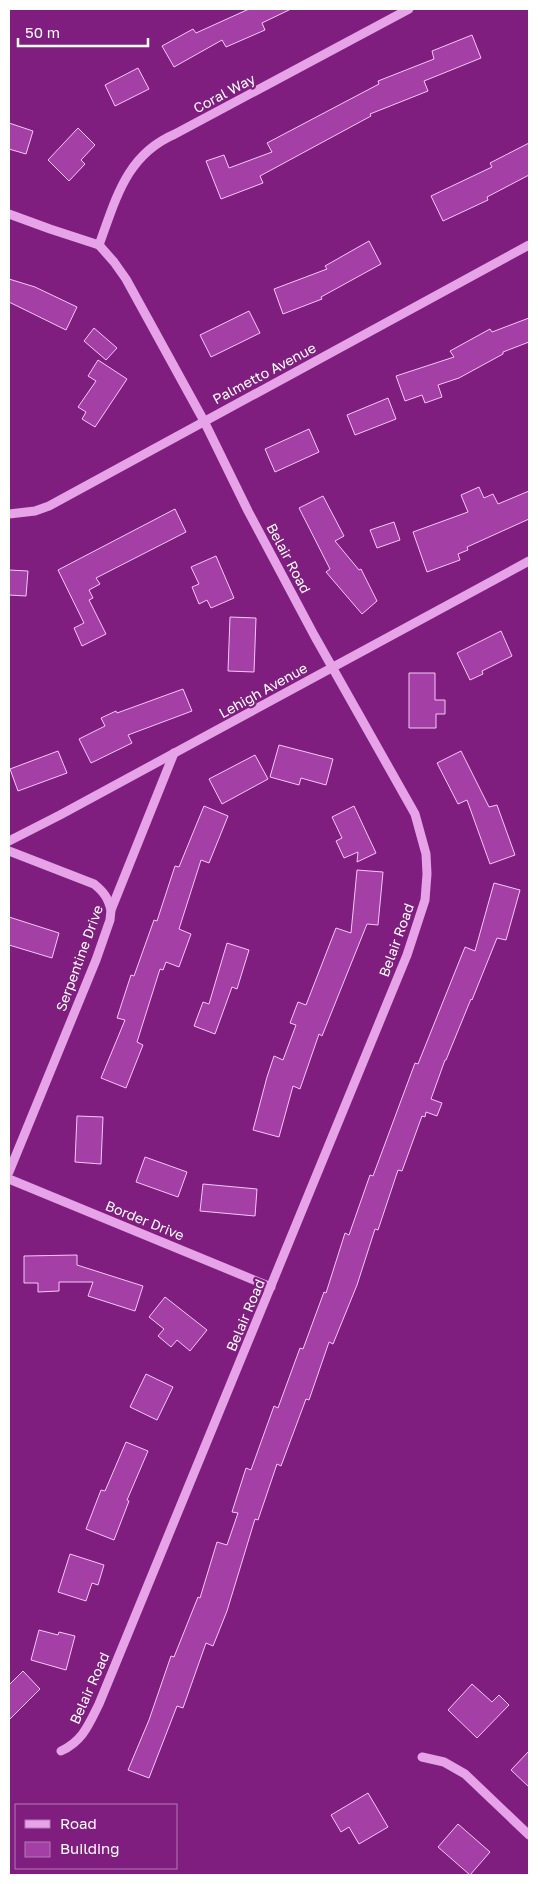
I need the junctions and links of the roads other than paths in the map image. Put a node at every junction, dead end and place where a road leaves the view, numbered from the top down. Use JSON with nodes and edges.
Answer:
{"nodes":[{"id":1,"x":409,"y":9,"type":"edge"},
{"id":2,"x":9,"y":214,"type":"edge"},
{"id":3,"x":99,"y":244,"type":"junction"},
{"id":4,"x":529,"y":245,"type":"edge"},
{"id":5,"x":204,"y":421,"type":"junction"},
{"id":6,"x":9,"y":514,"type":"edge"},
{"id":7,"x":529,"y":561,"type":"edge"},
{"id":8,"x":332,"y":667,"type":"junction"},
{"id":9,"x":174,"y":753,"type":"junction"},
{"id":10,"x":9,"y":841,"type":"edge"},
{"id":11,"x":9,"y":851,"type":"edge"},
{"id":12,"x":111,"y":910,"type":"junction"},
{"id":13,"x":9,"y":1172,"type":"edge"},
{"id":14,"x":9,"y":1178,"type":"edge"},
{"id":15,"x":271,"y":1287,"type":"junction"},
{"id":16,"x":61,"y":1751,"type":"dead end"},
{"id":17,"x":422,"y":1757,"type":"dead end"},
{"id":18,"x":529,"y":1836,"type":"edge"}],
"edges":[{"from":1,"to":3,"type":"street","name":"Coral Way"},
{"from":2,"to":3,"type":"street"},
{"from":3,"to":5,"type":"street","name":"Belair Road"},
{"from":4,"to":5,"type":"street","name":"Palmetto Avenue"},
{"from":5,"to":6,"type":"street","name":"Palmetto Avenue"},
{"from":5,"to":8,"type":"street","name":"Belair Road"},
{"from":7,"to":8,"type":"street","name":"Lehigh Avenue"},
{"from":8,"to":9,"type":"street","name":"Lehigh Avenue"},
{"from":8,"to":15,"type":"street","name":"Belair Road"},
{"from":9,"to":10,"type":"street","name":"Lehigh Avenue"},
{"from":9,"to":12,"type":"street","name":"Serpentine Drive"},
{"from":11,"to":12,"type":"street"},
{"from":12,"to":13,"type":"street","name":"Serpentine Drive"},
{"from":14,"to":15,"type":"street","name":"Border Drive"},
{"from":15,"to":16,"type":"street","name":"Belair Road"},
{"from":17,"to":18,"type":"street"}]}
